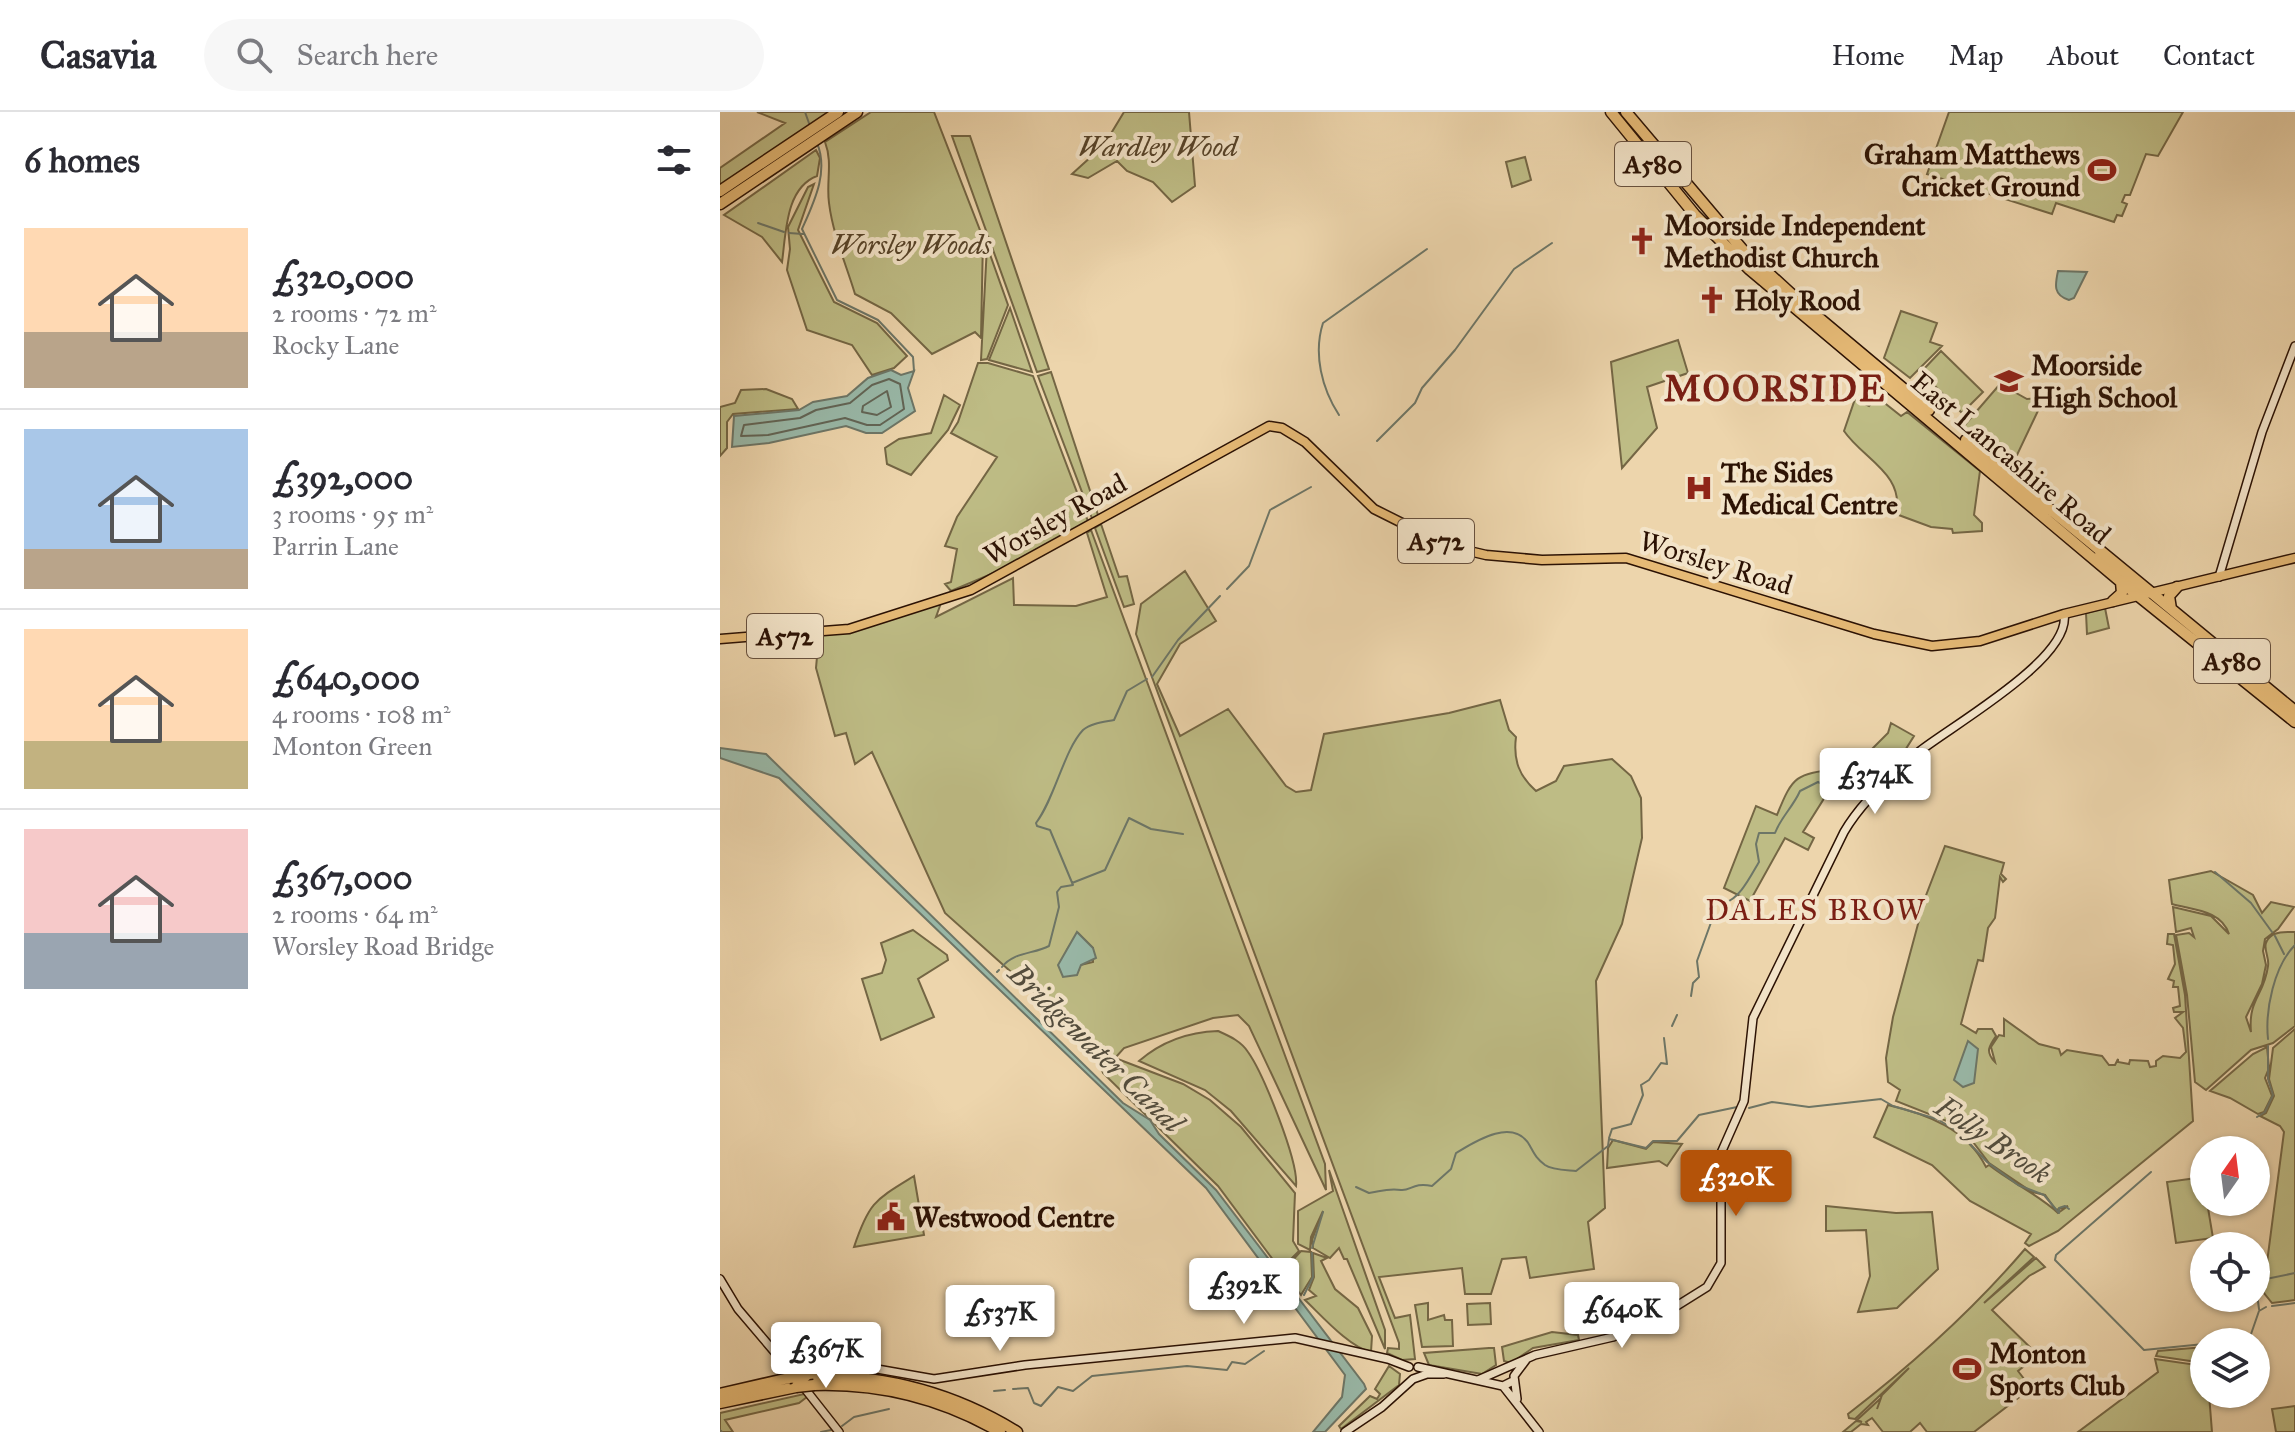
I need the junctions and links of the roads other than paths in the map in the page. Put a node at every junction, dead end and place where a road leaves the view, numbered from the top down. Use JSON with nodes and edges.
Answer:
{"nodes":[{"id":1,"x":838,"y":112,"type":"edge"},
{"id":2,"x":857,"y":112,"type":"edge"},
{"id":3,"x":1611,"y":112,"type":"edge"},
{"id":4,"x":1626,"y":112,"type":"edge"},
{"id":5,"x":829,"y":124,"type":"junction"},
{"id":6,"x":720,"y":191,"type":"edge"},
{"id":7,"x":720,"y":205,"type":"edge"},
{"id":8,"x":2295,"y":346,"type":"edge"},
{"id":9,"x":2083,"y":537,"type":"junction"},
{"id":10,"x":2295,"y":558,"type":"edge"},
{"id":11,"x":2219,"y":577,"type":"junction"},
{"id":12,"x":2121,"y":582,"type":"junction"},
{"id":13,"x":2177,"y":587,"type":"junction"},
{"id":14,"x":2151,"y":593,"type":"junction"},
{"id":15,"x":2138,"y":595,"type":"junction"},
{"id":16,"x":2113,"y":601,"type":"junction"},
{"id":17,"x":2171,"y":609,"type":"junction"},
{"id":18,"x":2064,"y":614,"type":"junction"},
{"id":19,"x":720,"y":639,"type":"edge"},
{"id":20,"x":2207,"y":652,"type":"junction"},
{"id":21,"x":2295,"y":711,"type":"edge"},
{"id":22,"x":2295,"y":722,"type":"edge"},
{"id":23,"x":720,"y":1279,"type":"edge"},
{"id":24,"x":1527,"y":1358,"type":"junction"},
{"id":25,"x":1507,"y":1367,"type":"junction"},
{"id":26,"x":1412,"y":1373,"type":"junction"},
{"id":27,"x":1494,"y":1373,"type":"junction"},
{"id":28,"x":791,"y":1377,"type":"junction"},
{"id":29,"x":1514,"y":1378,"type":"junction"},
{"id":30,"x":1478,"y":1380,"type":"junction"},
{"id":31,"x":810,"y":1381,"type":"junction"},
{"id":32,"x":1501,"y":1386,"type":"junction"},
{"id":33,"x":720,"y":1391,"type":"edge"},
{"id":34,"x":1518,"y":1402,"type":"junction"},
{"id":35,"x":720,"y":1403,"type":"edge"},
{"id":36,"x":839,"y":1432,"type":"edge"},
{"id":37,"x":1000,"y":1432,"type":"edge"},
{"id":38,"x":1017,"y":1432,"type":"edge"},
{"id":39,"x":1345,"y":1432,"type":"edge"},
{"id":40,"x":1539,"y":1432,"type":"edge"}],
"edges":[{"from":1,"to":5,"type":"highway"},
{"from":2,"to":5,"type":"highway"},
{"from":3,"to":12,"type":"highway","name":"East Lancashire Road","number":"A580"},
{"from":4,"to":9,"type":"highway","name":"East Lancashire Road","number":"A580"},
{"from":5,"to":6,"type":"highway"},
{"from":5,"to":7,"type":"highway"},
{"from":8,"to":11,"type":"main road"},
{"from":9,"to":14,"type":"highway","name":"East Lancashire Road","number":"A580"},
{"from":9,"to":15,"type":"main road"},
{"from":10,"to":11,"type":"main road","name":"Worsley Road","number":"A572"},
{"from":11,"to":13,"type":"main road","name":"Worsley Road","number":"A572"},
{"from":12,"to":15,"type":"highway","name":"East Lancashire Road","number":"A580"},
{"from":12,"to":16,"type":"highway"},
{"from":13,"to":14,"type":"main road","name":"Worsley Road","number":"A572"},
{"from":13,"to":17,"type":"highway"},
{"from":14,"to":15,"type":"main road","name":"Worsley Road","number":"A572"},
{"from":14,"to":17,"type":"highway","name":"East Lancashire Road","number":"A580"},
{"from":14,"to":20,"type":"main road"},
{"from":15,"to":16,"type":"main road","name":"Worsley Road","number":"A572"},
{"from":15,"to":20,"type":"highway","name":"East Lancashire Road","number":"A580"},
{"from":16,"to":18,"type":"main road","name":"Worsley Road","number":"A572"},
{"from":17,"to":21,"type":"highway","name":"East Lancashire Road","number":"A580"},
{"from":18,"to":19,"type":"main road","name":"Worsley Road","number":"A572"},
{"from":18,"to":24,"type":"main road"},
{"from":20,"to":22,"type":"highway","name":"East Lancashire Road","number":"A580"},
{"from":23,"to":28,"type":"main road"},
{"from":24,"to":25,"type":"main road"},
{"from":24,"to":29,"type":"main road"},
{"from":25,"to":27,"type":"main road"},
{"from":25,"to":29,"type":"main road"},
{"from":26,"to":28,"type":"main road"},
{"from":26,"to":30,"type":"main road"},
{"from":26,"to":39,"type":"main road"},
{"from":27,"to":30,"type":"main road"},
{"from":27,"to":32,"type":"main road"},
{"from":28,"to":31,"type":"highway","bridge":true},
{"from":28,"to":33,"type":"highway"},
{"from":28,"to":35,"type":"highway"},
{"from":28,"to":36,"type":"main road"},
{"from":29,"to":32,"type":"main road"},
{"from":29,"to":34,"type":"main road"},
{"from":30,"to":32,"type":"main road"},
{"from":31,"to":37,"type":"highway"},
{"from":31,"to":38,"type":"highway"},
{"from":32,"to":34,"type":"main road"},
{"from":34,"to":40,"type":"main road"}]}
